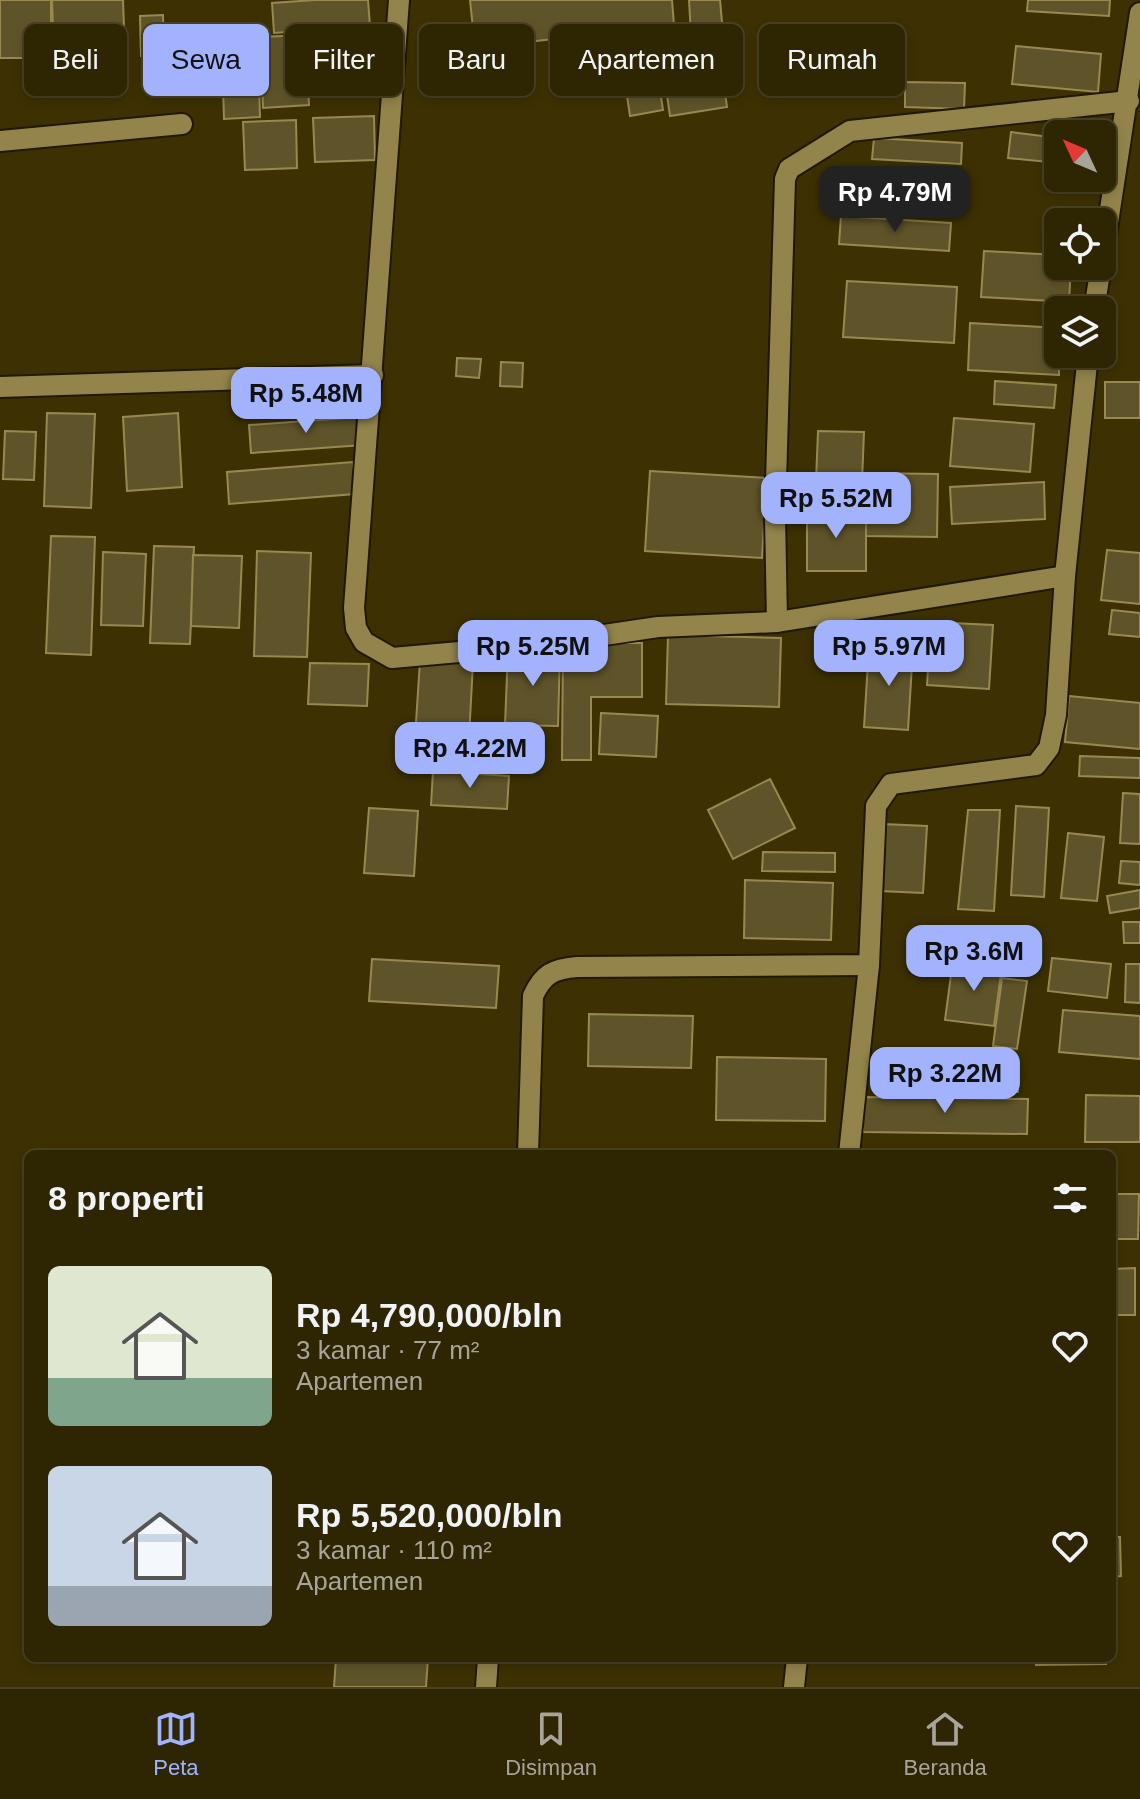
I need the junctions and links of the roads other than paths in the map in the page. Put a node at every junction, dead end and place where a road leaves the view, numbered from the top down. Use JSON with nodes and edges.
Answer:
{"nodes":[{"id":1,"x":399,"y":0,"type":"edge"},
{"id":2,"x":1140,"y":13,"type":"edge"},
{"id":3,"x":1129,"y":101,"type":"junction"},
{"id":4,"x":182,"y":124,"type":"dead end"},
{"id":5,"x":0,"y":141,"type":"edge"},
{"id":6,"x":1111,"y":208,"type":"edge"},
{"id":7,"x":1087,"y":368,"type":"edge"},
{"id":8,"x":373,"y":375,"type":"junction"},
{"id":9,"x":0,"y":387,"type":"edge"},
{"id":10,"x":1065,"y":576,"type":"junction"},
{"id":11,"x":777,"y":622,"type":"junction"},
{"id":12,"x":869,"y":965,"type":"junction"},
{"id":13,"x":528,"y":1150,"type":"edge"},
{"id":14,"x":849,"y":1150,"type":"edge"},
{"id":15,"x":488,"y":1662,"type":"edge"},
{"id":16,"x":797,"y":1662,"type":"edge"},
{"id":17,"x":486,"y":1687,"type":"edge"},
{"id":18,"x":794,"y":1687,"type":"edge"}],
"edges":[{"from":1,"to":8,"type":"street"},
{"from":2,"to":3,"type":"street"},
{"from":3,"to":6,"type":"street"},
{"from":3,"to":11,"type":"street"},
{"from":4,"to":5,"type":"street"},
{"from":7,"to":10,"type":"street"},
{"from":8,"to":9,"type":"street"},
{"from":8,"to":11,"type":"street"},
{"from":10,"to":11,"type":"street"},
{"from":10,"to":12,"type":"street"},
{"from":12,"to":13,"type":"street"},
{"from":12,"to":14,"type":"street"},
{"from":15,"to":17,"type":"street"},
{"from":16,"to":18,"type":"street"}]}
